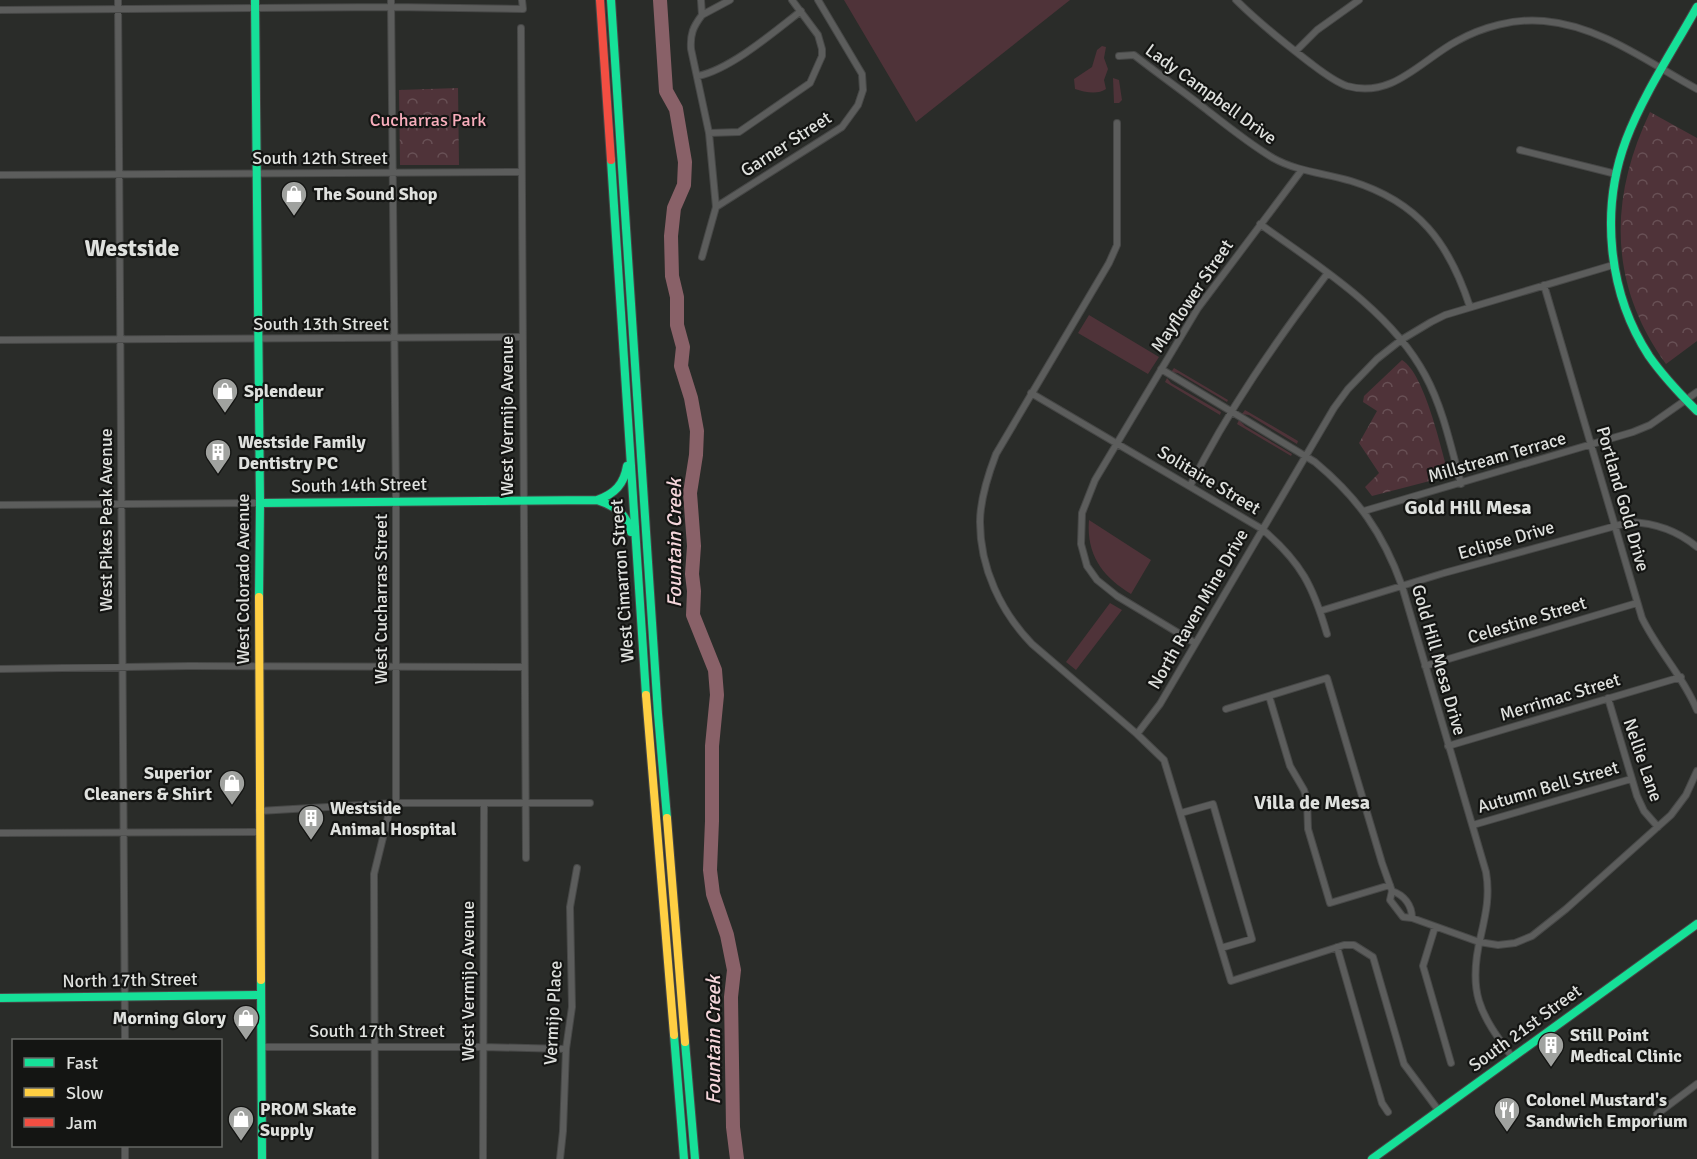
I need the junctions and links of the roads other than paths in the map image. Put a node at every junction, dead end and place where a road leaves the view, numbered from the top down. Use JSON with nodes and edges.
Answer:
{"nodes":[{"id":1,"x":118,"y":0,"type":"edge"},
{"id":2,"x":522,"y":0,"type":"edge"},
{"id":3,"x":600,"y":0,"type":"edge"},
{"id":4,"x":611,"y":0,"type":"edge"},
{"id":5,"x":701,"y":0,"type":"edge"},
{"id":6,"x":730,"y":0,"type":"edge"},
{"id":7,"x":792,"y":0,"type":"edge"},
{"id":8,"x":818,"y":0,"type":"edge"},
{"id":9,"x":1236,"y":0,"type":"edge"},
{"id":10,"x":1359,"y":0,"type":"edge"},
{"id":11,"x":256,"y":4,"type":"edge"},
{"id":12,"x":391,"y":4,"type":"edge"},
{"id":13,"x":1697,"y":7,"type":"edge"},
{"id":14,"x":118,"y":9,"type":"junction"},
{"id":15,"x":0,"y":10,"type":"edge"},
{"id":16,"x":801,"y":11,"type":"junction"},
{"id":17,"x":702,"y":15,"type":"junction"},
{"id":18,"x":521,"y":28,"type":"dead end"},
{"id":19,"x":1296,"y":51,"type":"junction"},
{"id":20,"x":1119,"y":56,"type":"dead end"},
{"id":21,"x":1663,"y":70,"type":"junction"},
{"id":22,"x":698,"y":76,"type":"junction"},
{"id":23,"x":1697,"y":89,"type":"edge"},
{"id":24,"x":1117,"y":123,"type":"dead end"},
{"id":25,"x":709,"y":133,"type":"junction"},
{"id":26,"x":1520,"y":150,"type":"dead end"},
{"id":27,"x":1301,"y":171,"type":"junction"},
{"id":28,"x":521,"y":172,"type":"junction"},
{"id":29,"x":257,"y":173,"type":"junction"},
{"id":30,"x":394,"y":173,"type":"junction"},
{"id":31,"x":1616,"y":174,"type":"junction"},
{"id":32,"x":0,"y":175,"type":"edge"},
{"id":33,"x":119,"y":175,"type":"junction"},
{"id":34,"x":716,"y":207,"type":"junction"},
{"id":35,"x":1260,"y":224,"type":"junction"},
{"id":36,"x":702,"y":257,"type":"dead end"},
{"id":37,"x":1613,"y":265,"type":"junction"},
{"id":38,"x":1327,"y":274,"type":"junction"},
{"id":39,"x":1544,"y":285,"type":"junction"},
{"id":40,"x":1470,"y":308,"type":"junction"},
{"id":41,"x":522,"y":337,"type":"junction"},
{"id":42,"x":120,"y":339,"type":"junction"},
{"id":43,"x":257,"y":339,"type":"junction"},
{"id":44,"x":394,"y":339,"type":"junction"},
{"id":45,"x":0,"y":340,"type":"edge"},
{"id":46,"x":1401,"y":340,"type":"junction"},
{"id":47,"x":1161,"y":369,"type":"junction"},
{"id":48,"x":1697,"y":392,"type":"edge"},
{"id":49,"x":1031,"y":393,"type":"junction"},
{"id":50,"x":1685,"y":400,"type":"junction"},
{"id":51,"x":1697,"y":411,"type":"edge"},
{"id":52,"x":1233,"y":412,"type":"junction"},
{"id":53,"x":629,"y":424,"type":"junction"},
{"id":54,"x":1118,"y":444,"type":"junction"},
{"id":55,"x":1590,"y":446,"type":"junction"},
{"id":56,"x":1306,"y":456,"type":"junction"},
{"id":57,"x":1461,"y":484,"type":"junction"},
{"id":58,"x":1190,"y":486,"type":"junction"},
{"id":59,"x":523,"y":500,"type":"junction"},
{"id":60,"x":597,"y":500,"type":"junction"},
{"id":61,"x":396,"y":502,"type":"junction"},
{"id":62,"x":260,"y":503,"type":"junction"},
{"id":63,"x":121,"y":504,"type":"junction"},
{"id":64,"x":0,"y":505,"type":"edge"},
{"id":65,"x":1364,"y":511,"type":"junction"},
{"id":66,"x":1614,"y":525,"type":"junction"},
{"id":67,"x":1262,"y":529,"type":"junction"},
{"id":68,"x":1697,"y":548,"type":"edge"},
{"id":69,"x":639,"y":580,"type":"junction"},
{"id":70,"x":1402,"y":586,"type":"junction"},
{"id":71,"x":1637,"y":603,"type":"junction"},
{"id":72,"x":1320,"y":611,"type":"junction"},
{"id":73,"x":1327,"y":634,"type":"dead end"},
{"id":74,"x":1196,"y":643,"type":"junction"},
{"id":75,"x":258,"y":666,"type":"junction"},
{"id":76,"x":1425,"y":666,"type":"junction"},
{"id":77,"x":397,"y":667,"type":"junction"},
{"id":78,"x":525,"y":667,"type":"junction"},
{"id":79,"x":122,"y":668,"type":"junction"},
{"id":80,"x":0,"y":669,"type":"edge"},
{"id":81,"x":1681,"y":677,"type":"junction"},
{"id":82,"x":1269,"y":696,"type":"junction"},
{"id":83,"x":1608,"y":698,"type":"junction"},
{"id":84,"x":1226,"y":709,"type":"dead end"},
{"id":85,"x":1697,"y":710,"type":"edge"},
{"id":86,"x":1137,"y":734,"type":"junction"},
{"id":87,"x":1448,"y":746,"type":"junction"},
{"id":88,"x":1697,"y":771,"type":"edge"},
{"id":89,"x":1631,"y":779,"type":"junction"},
{"id":90,"x":396,"y":802,"type":"junction"},
{"id":91,"x":484,"y":803,"type":"junction"},
{"id":92,"x":590,"y":803,"type":"dead end"},
{"id":93,"x":525,"y":804,"type":"junction"},
{"id":94,"x":259,"y":811,"type":"junction"},
{"id":95,"x":1182,"y":813,"type":"junction"},
{"id":96,"x":1473,"y":825,"type":"junction"},
{"id":97,"x":1658,"y":827,"type":"junction"},
{"id":98,"x":123,"y":832,"type":"junction"},
{"id":99,"x":259,"y":832,"type":"junction"},
{"id":100,"x":0,"y":833,"type":"edge"},
{"id":101,"x":526,"y":858,"type":"dead end"},
{"id":102,"x":577,"y":868,"type":"dead end"},
{"id":103,"x":1391,"y":888,"type":"junction"},
{"id":104,"x":1412,"y":918,"type":"junction"},
{"id":105,"x":1697,"y":924,"type":"edge"},
{"id":106,"x":1435,"y":927,"type":"junction"},
{"id":107,"x":1479,"y":942,"type":"junction"},
{"id":108,"x":1337,"y":947,"type":"junction"},
{"id":109,"x":1221,"y":948,"type":"junction"},
{"id":110,"x":261,"y":995,"type":"junction"},
{"id":111,"x":124,"y":997,"type":"junction"},
{"id":112,"x":0,"y":998,"type":"edge"},
{"id":113,"x":124,"y":1039,"type":"edge"},
{"id":114,"x":374,"y":1046,"type":"junction"},
{"id":115,"x":261,"y":1047,"type":"junction"},
{"id":116,"x":483,"y":1047,"type":"junction"},
{"id":117,"x":566,"y":1049,"type":"junction"},
{"id":118,"x":1513,"y":1058,"type":"junction"},
{"id":119,"x":1451,"y":1063,"type":"dead end"},
{"id":120,"x":1697,"y":1084,"type":"edge"},
{"id":121,"x":1439,"y":1111,"type":"junction"},
{"id":122,"x":1388,"y":1112,"type":"dead end"},
{"id":123,"x":1657,"y":1114,"type":"dead end"},
{"id":124,"x":262,"y":1159,"type":"edge"},
{"id":125,"x":375,"y":1159,"type":"edge"},
{"id":126,"x":483,"y":1159,"type":"edge"},
{"id":127,"x":560,"y":1159,"type":"edge"},
{"id":128,"x":684,"y":1159,"type":"edge"},
{"id":129,"x":695,"y":1159,"type":"edge"},
{"id":130,"x":1372,"y":1159,"type":"edge"}],
"edges":[{"from":1,"to":14,"type":"street","name":"West Pikes Peak Avenue"},
{"from":2,"to":12,"type":"street"},
{"from":3,"to":53,"type":"main road","name":"West Cimarron Street"},
{"from":4,"to":129,"type":"main road","name":"West Cimarron Street"},
{"from":5,"to":17,"type":"street","name":"Garner Street"},
{"from":6,"to":17,"type":"street"},
{"from":7,"to":16,"type":"street"},
{"from":8,"to":34,"type":"street","name":"Garner Street"},
{"from":9,"to":19,"type":"street"},
{"from":10,"to":19,"type":"street"},
{"from":11,"to":12,"type":"street"},
{"from":11,"to":14,"type":"street"},
{"from":11,"to":29,"type":"main road","name":"West Colorado Avenue"},
{"from":12,"to":30,"type":"street","name":"West Cucharras Street"},
{"from":13,"to":21,"type":"main road"},
{"from":14,"to":15,"type":"street"},
{"from":14,"to":33,"type":"street","name":"West Pikes Peak Avenue"},
{"from":16,"to":22,"type":"street"},
{"from":16,"to":25,"type":"street"},
{"from":17,"to":22,"type":"street","name":"Garner Street"},
{"from":18,"to":28,"type":"street","name":"West Vermijo Avenue"},
{"from":19,"to":21,"type":"street"},
{"from":20,"to":27,"type":"street","name":"Lady Campbell Drive"},
{"from":21,"to":23,"type":"street"},
{"from":21,"to":31,"type":"main road"},
{"from":22,"to":25,"type":"street","name":"Garner Street"},
{"from":24,"to":49,"type":"street"},
{"from":25,"to":34,"type":"street","name":"Garner Street"},
{"from":26,"to":31,"type":"street"},
{"from":27,"to":35,"type":"street","name":"Mayflower Street"},
{"from":27,"to":40,"type":"street","name":"Lady Campbell Drive"},
{"from":28,"to":30,"type":"street","name":"South 12th Street"},
{"from":28,"to":41,"type":"street","name":"West Vermijo Avenue"},
{"from":29,"to":30,"type":"street","name":"South 12th Street"},
{"from":29,"to":33,"type":"street","name":"South 12th Street"},
{"from":29,"to":43,"type":"main road","name":"West Colorado Avenue"},
{"from":30,"to":44,"type":"street","name":"West Cucharras Street"},
{"from":31,"to":37,"type":"main road"},
{"from":32,"to":33,"type":"street","name":"South 12th Street"},
{"from":33,"to":42,"type":"street","name":"West Pikes Peak Avenue"},
{"from":34,"to":36,"type":"street","name":"Garner Street"},
{"from":35,"to":38,"type":"street"},
{"from":35,"to":47,"type":"street","name":"Mayflower Street"},
{"from":37,"to":39,"type":"street","name":"North Raven Mine Drive"},
{"from":37,"to":50,"type":"main road"},
{"from":38,"to":46,"type":"street"},
{"from":38,"to":52,"type":"street"},
{"from":39,"to":40,"type":"street","name":"North Raven Mine Drive"},
{"from":39,"to":55,"type":"street","name":"Portland Gold Drive"},
{"from":40,"to":46,"type":"street","name":"North Raven Mine Drive"},
{"from":41,"to":44,"type":"street","name":"South 13th Street"},
{"from":41,"to":59,"type":"street","name":"West Vermijo Avenue"},
{"from":42,"to":43,"type":"street","name":"South 13th Street"},
{"from":42,"to":45,"type":"street","name":"South 13th Street"},
{"from":42,"to":63,"type":"street","name":"West Pikes Peak Avenue"},
{"from":43,"to":44,"type":"street","name":"South 13th Street"},
{"from":43,"to":62,"type":"main road","name":"West Colorado Avenue"},
{"from":44,"to":61,"type":"street","name":"West Cucharras Street"},
{"from":46,"to":56,"type":"street","name":"North Raven Mine Drive"},
{"from":46,"to":57,"type":"street"},
{"from":47,"to":52,"type":"street","name":"Gold Hill Mesa Drive"},
{"from":47,"to":54,"type":"street","name":"Mayflower Street"},
{"from":48,"to":50,"type":"street","name":"Millstream Terrace"},
{"from":49,"to":54,"type":"street","name":"Solitaire Street"},
{"from":49,"to":86,"type":"street"},
{"from":50,"to":51,"type":"main road"},
{"from":50,"to":55,"type":"street","name":"Millstream Terrace"},
{"from":52,"to":56,"type":"street","name":"Gold Hill Mesa Drive"},
{"from":52,"to":58,"type":"street"},
{"from":53,"to":60,"type":"main road"},
{"from":53,"to":69,"type":"main road","name":"West Cimarron Street"},
{"from":54,"to":58,"type":"street","name":"Solitaire Street"},
{"from":54,"to":74,"type":"street","name":"Mayflower Street"},
{"from":55,"to":57,"type":"street","name":"Millstream Terrace"},
{"from":55,"to":66,"type":"street","name":"Portland Gold Drive"},
{"from":56,"to":65,"type":"street","name":"Gold Hill Mesa Drive"},
{"from":56,"to":67,"type":"street","name":"North Raven Mine Drive"},
{"from":57,"to":65,"type":"street","name":"Millstream Terrace"},
{"from":58,"to":67,"type":"street","name":"Solitaire Street"},
{"from":59,"to":60,"type":"main road","name":"South 14th Street"},
{"from":59,"to":61,"type":"main road","name":"South 14th Street"},
{"from":59,"to":78,"type":"street","name":"West Vermijo Avenue"},
{"from":60,"to":69,"type":"main road"},
{"from":61,"to":62,"type":"main road","name":"South 14th Street"},
{"from":61,"to":77,"type":"street","name":"West Cucharras Street"},
{"from":62,"to":63,"type":"street","name":"South 14th Street"},
{"from":62,"to":75,"type":"main road","name":"West Colorado Avenue"},
{"from":63,"to":64,"type":"street","name":"South 14th Street"},
{"from":63,"to":79,"type":"street","name":"West Pikes Peak Avenue"},
{"from":65,"to":70,"type":"street","name":"Gold Hill Mesa Drive"},
{"from":66,"to":68,"type":"street","name":"Eclipse Drive"},
{"from":66,"to":70,"type":"street","name":"Eclipse Drive"},
{"from":66,"to":71,"type":"street","name":"Portland Gold Drive"},
{"from":67,"to":72,"type":"street","name":"Solitaire Street"},
{"from":67,"to":74,"type":"street","name":"North Raven Mine Drive"},
{"from":69,"to":128,"type":"main road","name":"West Cimarron Street"},
{"from":70,"to":72,"type":"street","name":"Eclipse Drive"},
{"from":70,"to":76,"type":"street","name":"Gold Hill Mesa Drive"},
{"from":71,"to":76,"type":"street","name":"Celestine Street"},
{"from":71,"to":81,"type":"street","name":"Portland Gold Drive"},
{"from":72,"to":73,"type":"street","name":"Solitaire Street"},
{"from":74,"to":86,"type":"street","name":"North Raven Mine Drive"},
{"from":75,"to":77,"type":"street"},
{"from":75,"to":79,"type":"street"},
{"from":75,"to":94,"type":"main road","name":"West Colorado Avenue"},
{"from":76,"to":87,"type":"street","name":"Gold Hill Mesa Drive"},
{"from":77,"to":78,"type":"street"},
{"from":77,"to":90,"type":"street","name":"West Cucharras Street"},
{"from":78,"to":93,"type":"street","name":"West Vermijo Avenue"},
{"from":79,"to":80,"type":"street"},
{"from":79,"to":98,"type":"street","name":"West Pikes Peak Avenue"},
{"from":81,"to":83,"type":"street","name":"Merrimac Street"},
{"from":81,"to":85,"type":"street","name":"Portland Gold Drive"},
{"from":82,"to":84,"type":"street"},
{"from":82,"to":103,"type":"street"},
{"from":82,"to":103,"type":"street"},
{"from":83,"to":87,"type":"street","name":"Merrimac Street"},
{"from":83,"to":89,"type":"street","name":"Nellie Lane"},
{"from":86,"to":95,"type":"street"},
{"from":87,"to":96,"type":"street","name":"Gold Hill Mesa Drive"},
{"from":88,"to":97,"type":"street"},
{"from":89,"to":96,"type":"street","name":"Autumn Bell Street"},
{"from":89,"to":97,"type":"street","name":"Nellie Lane"},
{"from":90,"to":91,"type":"street"},
{"from":90,"to":94,"type":"street"},
{"from":90,"to":114,"type":"street","name":"West Cucharras Street"},
{"from":91,"to":93,"type":"street"},
{"from":91,"to":116,"type":"street","name":"West Vermijo Avenue"},
{"from":92,"to":93,"type":"street"},
{"from":93,"to":101,"type":"street","name":"West Vermijo Avenue"},
{"from":94,"to":99,"type":"main road","name":"West Colorado Avenue"},
{"from":95,"to":109,"type":"street"},
{"from":95,"to":109,"type":"street"},
{"from":96,"to":107,"type":"street","name":"Gold Hill Mesa Drive"},
{"from":97,"to":107,"type":"street"},
{"from":98,"to":99,"type":"street"},
{"from":98,"to":100,"type":"street"},
{"from":98,"to":111,"type":"street","name":"West Pikes Peak Avenue"},
{"from":99,"to":110,"type":"main road","name":"West Colorado Avenue"},
{"from":102,"to":117,"type":"street","name":"Vermijo Place"},
{"from":103,"to":104,"type":"street"},
{"from":103,"to":104,"type":"street"},
{"from":104,"to":106,"type":"street"},
{"from":105,"to":118,"type":"main road","name":"South 21st Street"},
{"from":106,"to":107,"type":"street"},
{"from":106,"to":119,"type":"street"},
{"from":107,"to":118,"type":"street","name":"Gold Hill Mesa Drive"},
{"from":108,"to":109,"type":"street"},
{"from":108,"to":121,"type":"street"},
{"from":108,"to":122,"type":"street"},
{"from":110,"to":111,"type":"main road","name":"North 17th Street"},
{"from":110,"to":115,"type":"main road","name":"West Colorado Avenue"},
{"from":111,"to":112,"type":"main road","name":"North 17th Street"},
{"from":111,"to":113,"type":"street","name":"West Pikes Peak Avenue"},
{"from":114,"to":115,"type":"street","name":"South 17th Street"},
{"from":114,"to":116,"type":"street","name":"South 17th Street"},
{"from":114,"to":125,"type":"street","name":"West Cucharras Street"},
{"from":115,"to":124,"type":"main road","name":"West Colorado Avenue"},
{"from":116,"to":117,"type":"street","name":"South 17th Street"},
{"from":116,"to":126,"type":"street","name":"West Vermijo Avenue"},
{"from":117,"to":127,"type":"street","name":"Vermijo Place"},
{"from":118,"to":121,"type":"main road","name":"South 21st Street"},
{"from":120,"to":123,"type":"street"},
{"from":121,"to":130,"type":"main road","name":"South 21st Street"}]}
